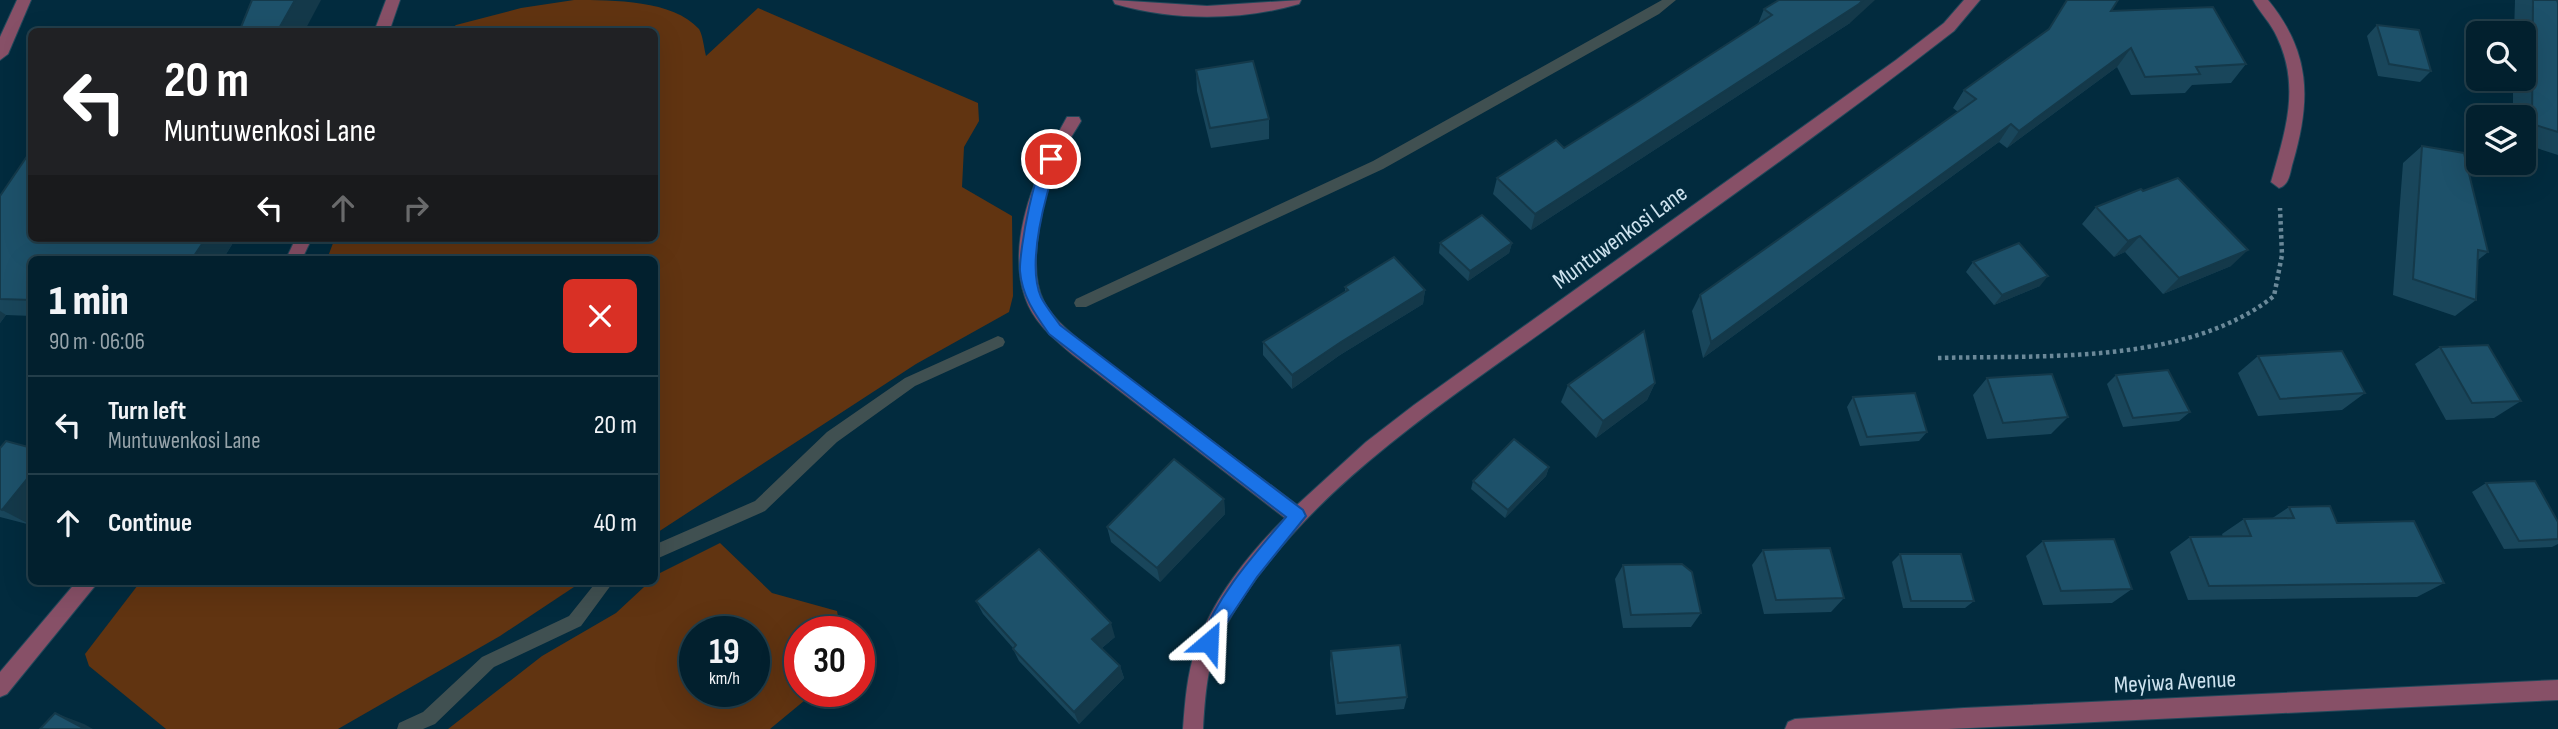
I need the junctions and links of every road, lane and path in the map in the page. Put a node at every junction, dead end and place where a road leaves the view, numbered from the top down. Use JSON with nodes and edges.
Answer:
{"nodes":[{"id":1,"x":24,"y":0,"type":"edge"},
{"id":2,"x":393,"y":0,"type":"edge"},
{"id":3,"x":1120,"y":0,"type":"edge"},
{"id":4,"x":1294,"y":0,"type":"edge"},
{"id":5,"x":1973,"y":0,"type":"edge"},
{"id":6,"x":2260,"y":0,"type":"edge"},
{"id":7,"x":382,"y":28,"type":"edge"},
{"id":8,"x":0,"y":54,"type":"edge"},
{"id":9,"x":1073,"y":121,"type":"dead end"},
{"id":10,"x":2279,"y":182,"type":"joint"},
{"id":11,"x":1938,"y":358,"type":"dead end"},
{"id":12,"x":1297,"y":516,"type":"junction"},
{"id":13,"x":86,"y":585,"type":"edge"},
{"id":14,"x":0,"y":687,"type":"edge"},
{"id":15,"x":2558,"y":690,"type":"edge"},
{"id":16,"x":1966,"y":723,"type":"edge"},
{"id":17,"x":1193,"y":729,"type":"edge"},
{"id":18,"x":1795,"y":729,"type":"edge"}],
"edges":[{"from":1,"to":8,"type":"street"},
{"from":2,"to":7,"type":"street"},
{"from":3,"to":4,"type":"street"},
{"from":5,"to":12,"type":"street","name":"Muntuwenkosi Lane"},
{"from":6,"to":10,"type":"street"},
{"from":9,"to":12,"type":"street"},
{"from":10,"to":11,"type":"path"},
{"from":12,"to":17,"type":"street","name":"Muntuwenkosi Lane"},
{"from":13,"to":14,"type":"street"},
{"from":15,"to":16,"type":"street","name":"Meyiwa Avenue"},
{"from":16,"to":18,"type":"street","name":"Meyiwa Avenue"}]}
